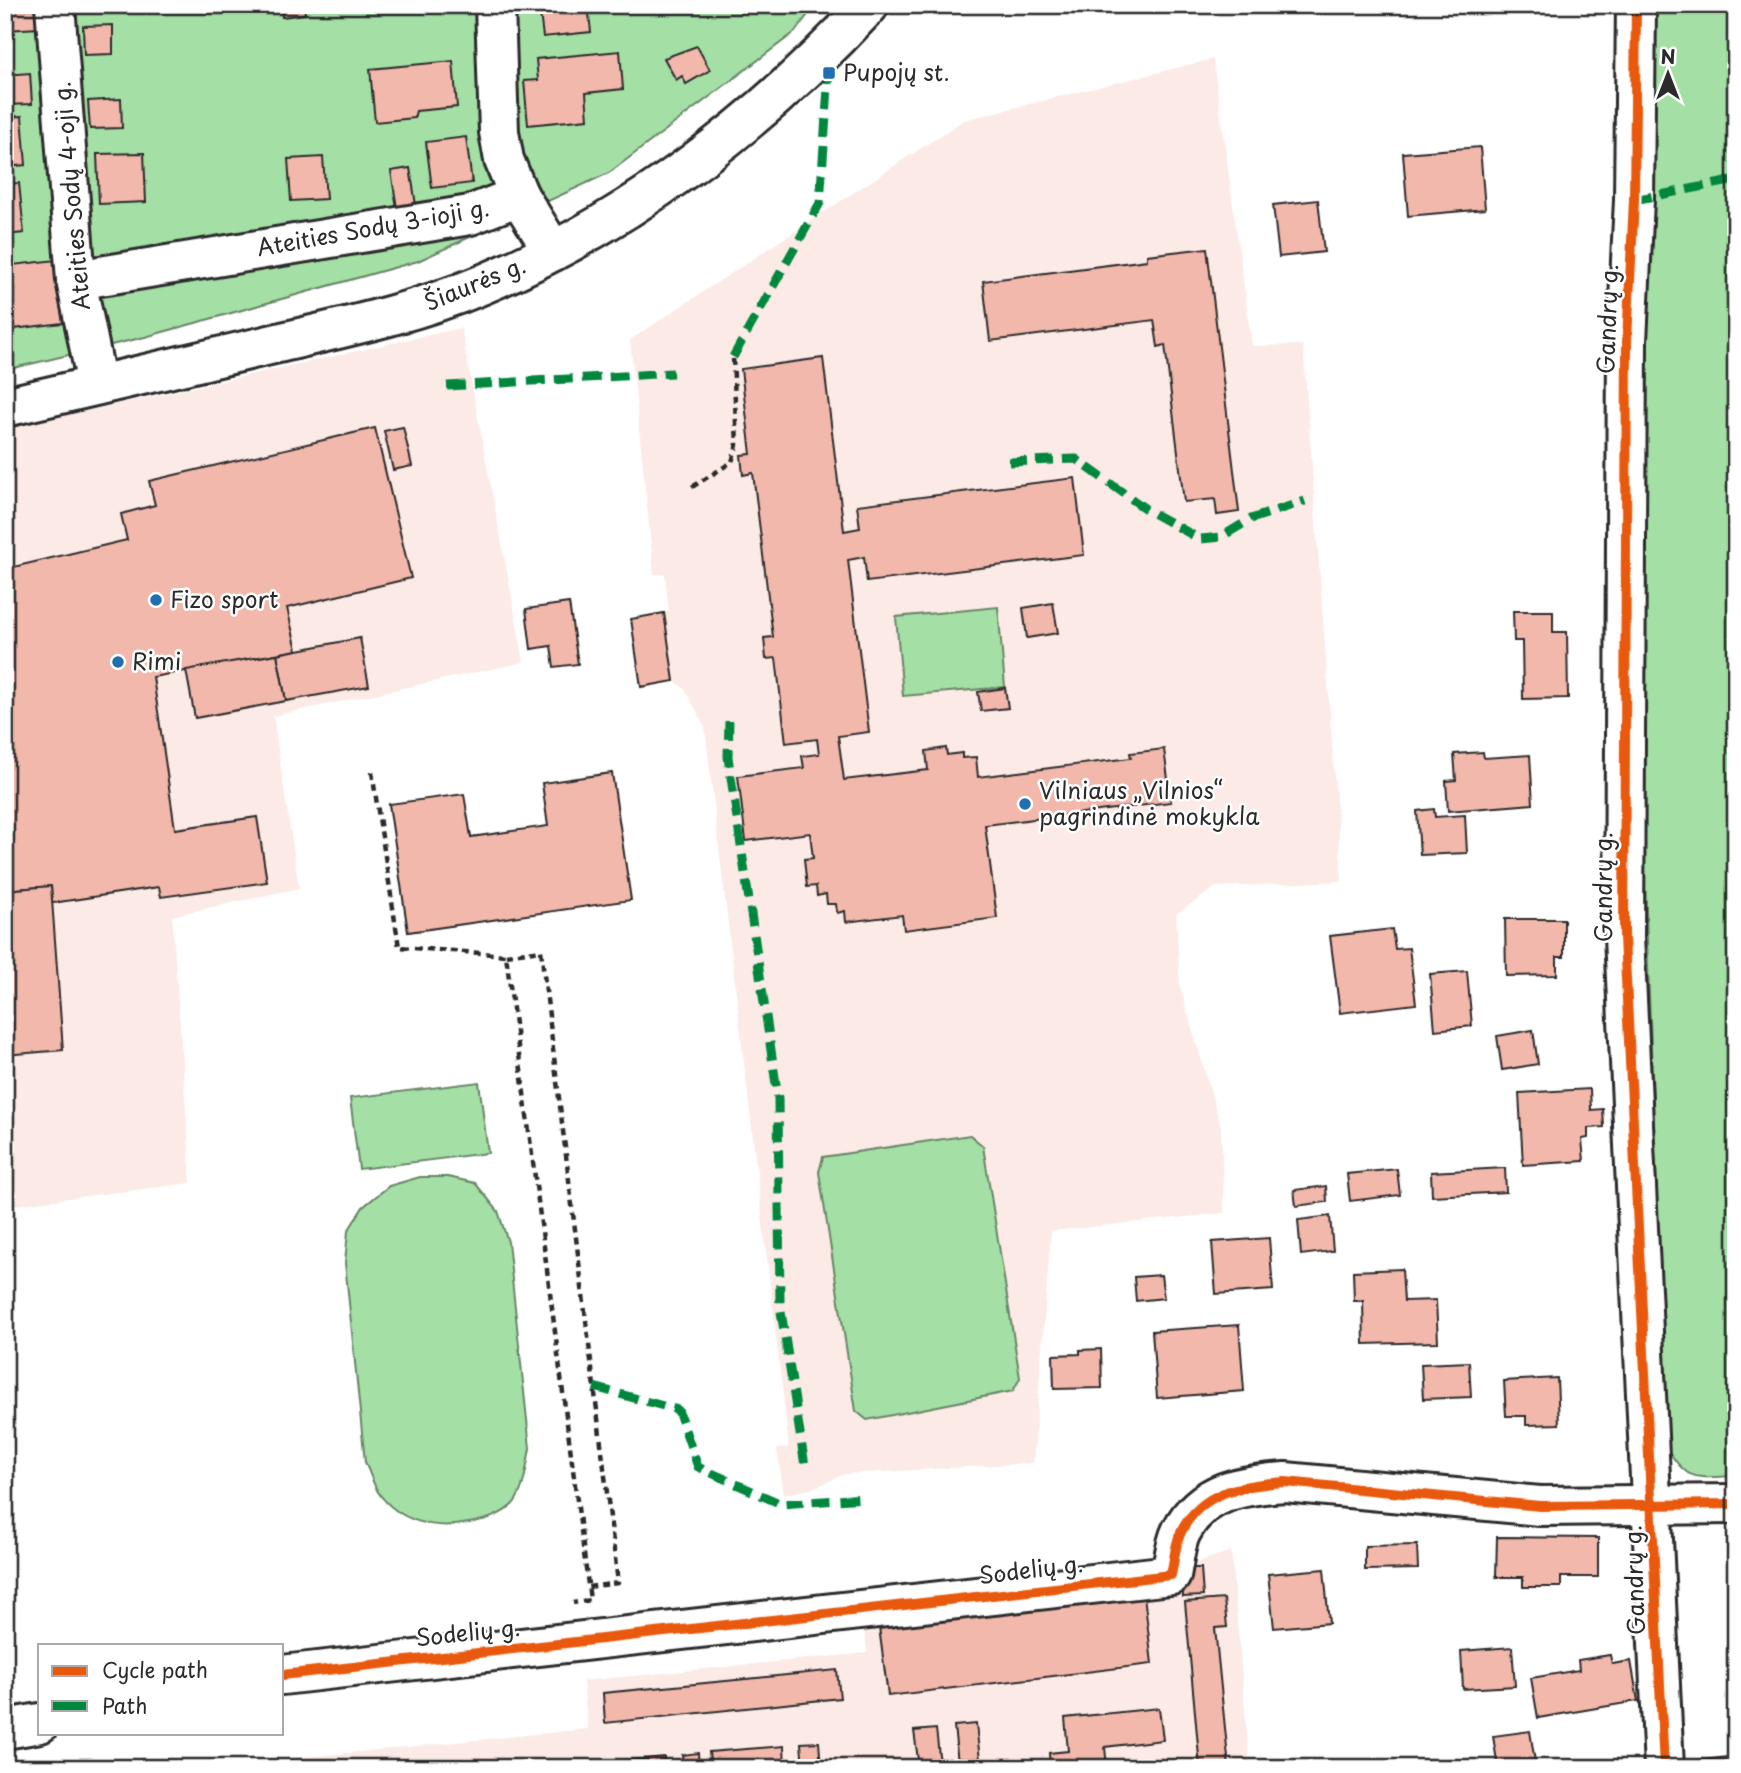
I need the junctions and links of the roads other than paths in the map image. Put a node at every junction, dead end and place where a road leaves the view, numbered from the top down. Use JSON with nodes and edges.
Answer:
{"nodes":[{"id":1,"x":55,"y":5,"type":"edge"},
{"id":2,"x":495,"y":5,"type":"edge"},
{"id":3,"x":869,"y":5,"type":"edge"},
{"id":4,"x":1636,"y":5,"type":"edge"},
{"id":5,"x":519,"y":196,"type":"junction"},
{"id":6,"x":553,"y":251,"type":"junction"},
{"id":7,"x":76,"y":280,"type":"junction"},
{"id":8,"x":97,"y":385,"type":"junction"},
{"id":9,"x":5,"y":407,"type":"edge"},
{"id":10,"x":1736,"y":1504,"type":"edge"},
{"id":11,"x":1653,"y":1505,"type":"junction"},
{"id":12,"x":284,"y":1675,"type":"edge"},
{"id":13,"x":38,"y":1723,"type":"edge"},
{"id":14,"x":5,"y":1729,"type":"edge"},
{"id":15,"x":1664,"y":1768,"type":"edge"}],
"edges":[{"from":1,"to":7,"type":"street","name":"Ateities Sodų 4-oji g."},
{"from":2,"to":5,"type":"street","name":"Ateities Sodų 3-ioji g."},
{"from":3,"to":6,"type":"street","name":"Šiaurės g."},
{"from":4,"to":11,"type":"street","name":"Gandrų g."},
{"from":5,"to":6,"type":"street"},
{"from":5,"to":7,"type":"street","name":"Ateities Sodų 3-ioji g."},
{"from":6,"to":8,"type":"street","name":"Šiaurės g."},
{"from":7,"to":8,"type":"street","name":"Ateities Sodų 4-oji g."},
{"from":8,"to":9,"type":"street","name":"Šiaurės g."},
{"from":10,"to":11,"type":"street","name":"Sodelių g."},
{"from":11,"to":12,"type":"street","name":"Sodelių g."},
{"from":11,"to":15,"type":"street","name":"Gandrų g."},
{"from":13,"to":14,"type":"street"}]}
